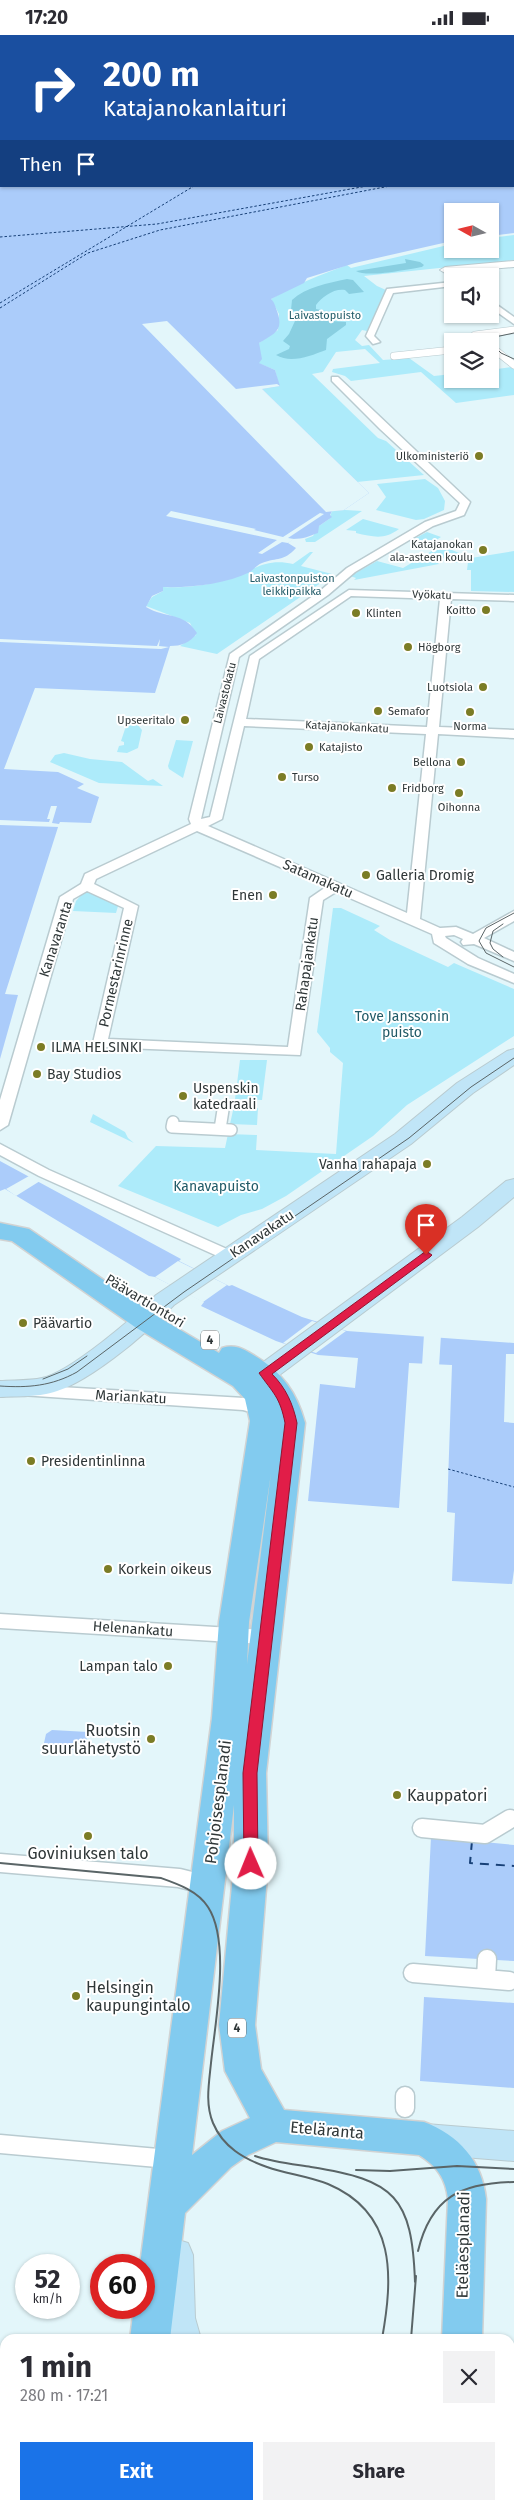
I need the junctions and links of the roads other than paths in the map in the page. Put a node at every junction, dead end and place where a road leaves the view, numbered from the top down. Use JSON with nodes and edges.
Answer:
{"nodes":[{"id":1,"x":514,"y":264,"type":"edge"},
{"id":2,"x":485,"y":268,"type":"edge"},
{"id":3,"x":444,"y":285,"type":"edge"},
{"id":4,"x":499,"y":310,"type":"edge"},
{"id":5,"x":514,"y":321,"type":"edge"},
{"id":6,"x":514,"y":330,"type":"edge"},
{"id":7,"x":491,"y":333,"type":"edge"},
{"id":8,"x":376,"y":342,"type":"dead end"},
{"id":9,"x":444,"y":351,"type":"edge"},
{"id":10,"x":499,"y":353,"type":"edge"},
{"id":11,"x":394,"y":356,"type":"dead end"},
{"id":12,"x":514,"y":365,"type":"edge"},
{"id":13,"x":334,"y":379,"type":"dead end"},
{"id":14,"x":349,"y":593,"type":"joint"},
{"id":15,"x":446,"y":596,"type":"junction"},
{"id":16,"x":514,"y":598,"type":"edge"},
{"id":17,"x":239,"y":722,"type":"junction"},
{"id":18,"x":455,"y":732,"type":"joint"},
{"id":19,"x":514,"y":734,"type":"edge"},
{"id":20,"x":433,"y":736,"type":"junction"},
{"id":21,"x":199,"y":827,"type":"junction"},
{"id":22,"x":87,"y":886,"type":"junction"},
{"id":23,"x":336,"y":887,"type":"junction"},
{"id":24,"x":514,"y":915,"type":"edge"},
{"id":25,"x":413,"y":920,"type":"junction"},
{"id":26,"x":438,"y":932,"type":"junction"},
{"id":27,"x":474,"y":939,"type":"junction"},
{"id":28,"x":455,"y":950,"type":"junction"},
{"id":29,"x":514,"y":957,"type":"edge"},
{"id":30,"x":514,"y":979,"type":"edge"},
{"id":31,"x":295,"y":1052,"type":"joint"},
{"id":32,"x":514,"y":1055,"type":"edge"},
{"id":33,"x":223,"y":1110,"type":"dead end"},
{"id":34,"x":173,"y":1122,"type":"dead end"},
{"id":35,"x":0,"y":1125,"type":"edge"},
{"id":36,"x":0,"y":1149,"type":"edge"},
{"id":37,"x":514,"y":1186,"type":"edge"},
{"id":38,"x":0,"y":1215,"type":"edge"},
{"id":39,"x":0,"y":1231,"type":"edge"},
{"id":40,"x":230,"y":1256,"type":"junction"},
{"id":41,"x":73,"y":1263,"type":"junction"},
{"id":42,"x":149,"y":1315,"type":"junction"},
{"id":43,"x":1,"y":1389,"type":"edge"},
{"id":44,"x":258,"y":1389,"type":"junction"},
{"id":45,"x":0,"y":1621,"type":"edge"},
{"id":46,"x":249,"y":1636,"type":"junction"},
{"id":47,"x":510,"y":1819,"type":"dead end"},
{"id":48,"x":422,"y":1828,"type":"dead end"},
{"id":49,"x":0,"y":1863,"type":"edge"},
{"id":50,"x":207,"y":1885,"type":"junction"},
{"id":51,"x":486,"y":1959,"type":"dead end"},
{"id":52,"x":413,"y":1973,"type":"dead end"},
{"id":53,"x":486,"y":1979,"type":"junction"},
{"id":54,"x":509,"y":1981,"type":"dead end"},
{"id":55,"x":274,"y":2125,"type":"junction"},
{"id":56,"x":424,"y":2139,"type":"junction"},
{"id":57,"x":0,"y":2145,"type":"edge"},
{"id":58,"x":514,"y":2146,"type":"edge"},
{"id":59,"x":173,"y":2159,"type":"junction"},
{"id":60,"x":166,"y":2214,"type":"junction"},
{"id":61,"x":151,"y":2334,"type":"edge"},
{"id":62,"x":182,"y":2334,"type":"edge"},
{"id":63,"x":462,"y":2334,"type":"edge"}],
"edges":[{"from":1,"to":2,"type":"street"},
{"from":3,"to":8,"type":"street"},
{"from":4,"to":5,"type":"street"},
{"from":6,"to":7,"type":"street"},
{"from":9,"to":11,"type":"street"},
{"from":10,"to":12,"type":"street"},
{"from":13,"to":21,"type":"street","name":"Laivastokatu"},
{"from":14,"to":15,"type":"street","name":"Vyökatu"},
{"from":14,"to":17,"type":"street","name":"Laivastokatu"},
{"from":15,"to":16,"type":"street","name":"Vyökatu"},
{"from":15,"to":20,"type":"street"},
{"from":17,"to":20,"type":"street","name":"Katajanokankatu"},
{"from":17,"to":21,"type":"street","name":"Laivastokatu"},
{"from":18,"to":19,"type":"street"},
{"from":18,"to":20,"type":"street","name":"Katajanokankatu"},
{"from":20,"to":25,"type":"street"},
{"from":21,"to":22,"type":"street","name":"Kanavaranta"},
{"from":21,"to":23,"type":"street","name":"Satamakatu"},
{"from":22,"to":31,"type":"street","name":"Pormestarinrinne"},
{"from":22,"to":35,"type":"street","name":"Kanavaranta"},
{"from":23,"to":25,"type":"street","name":"Satamakatu"},
{"from":23,"to":31,"type":"street","name":"Rahapajankatu"},
{"from":24,"to":27,"type":"street"},
{"from":25,"to":26,"type":"street","name":"Satamakatu"},
{"from":26,"to":27,"type":"street","name":"Satamakatu"},
{"from":26,"to":28,"type":"street","name":"Satamakatu"},
{"from":27,"to":28,"type":"street"},
{"from":27,"to":29,"type":"street","name":"Satamakatu"},
{"from":28,"to":30,"type":"street","name":"Satamakatu"},
{"from":32,"to":40,"type":"main road","name":"Kanavakatu"},
{"from":33,"to":34,"type":"street"},
{"from":36,"to":40,"type":"street"},
{"from":37,"to":44,"type":"main road"},
{"from":38,"to":41,"type":"main road"},
{"from":39,"to":41,"type":"main road"},
{"from":40,"to":42,"type":"main road","name":"Kanavakatu"},
{"from":41,"to":42,"type":"main road","name":"Päävartiontori"},
{"from":42,"to":43,"type":"main road","name":"Kanavakatu"},
{"from":42,"to":44,"type":"main road","name":"Päävartiontori","number":"4"},
{"from":43,"to":44,"type":"street","name":"Mariankatu"},
{"from":44,"to":46,"type":"main road","name":"Pohjoisesplanadi"},
{"from":45,"to":46,"type":"street","name":"Helenankatu"},
{"from":46,"to":50,"type":"main road","name":"Pohjoisesplanadi"},
{"from":46,"to":55,"type":"main road","name":"Pohjoisesplanadi","number":"4"},
{"from":47,"to":48,"type":"street"},
{"from":49,"to":50,"type":"street"},
{"from":50,"to":59,"type":"main road","name":"Pohjoisesplanadi"},
{"from":51,"to":53,"type":"street"},
{"from":52,"to":53,"type":"street"},
{"from":53,"to":54,"type":"street"},
{"from":55,"to":56,"type":"main road","name":"Eteläranta"},
{"from":55,"to":60,"type":"main road","name":"Eteläranta"},
{"from":56,"to":58,"type":"main road","name":"Eteläranta"},
{"from":56,"to":63,"type":"main road","name":"Eteläesplanadi"},
{"from":57,"to":59,"type":"street"},
{"from":59,"to":60,"type":"main road","name":"Pohjoisesplanadi"},
{"from":60,"to":61,"type":"main road","name":"Pohjoisesplanadi"},
{"from":60,"to":62,"type":"main road","name":"Pohjoisesplanadi"}]}
